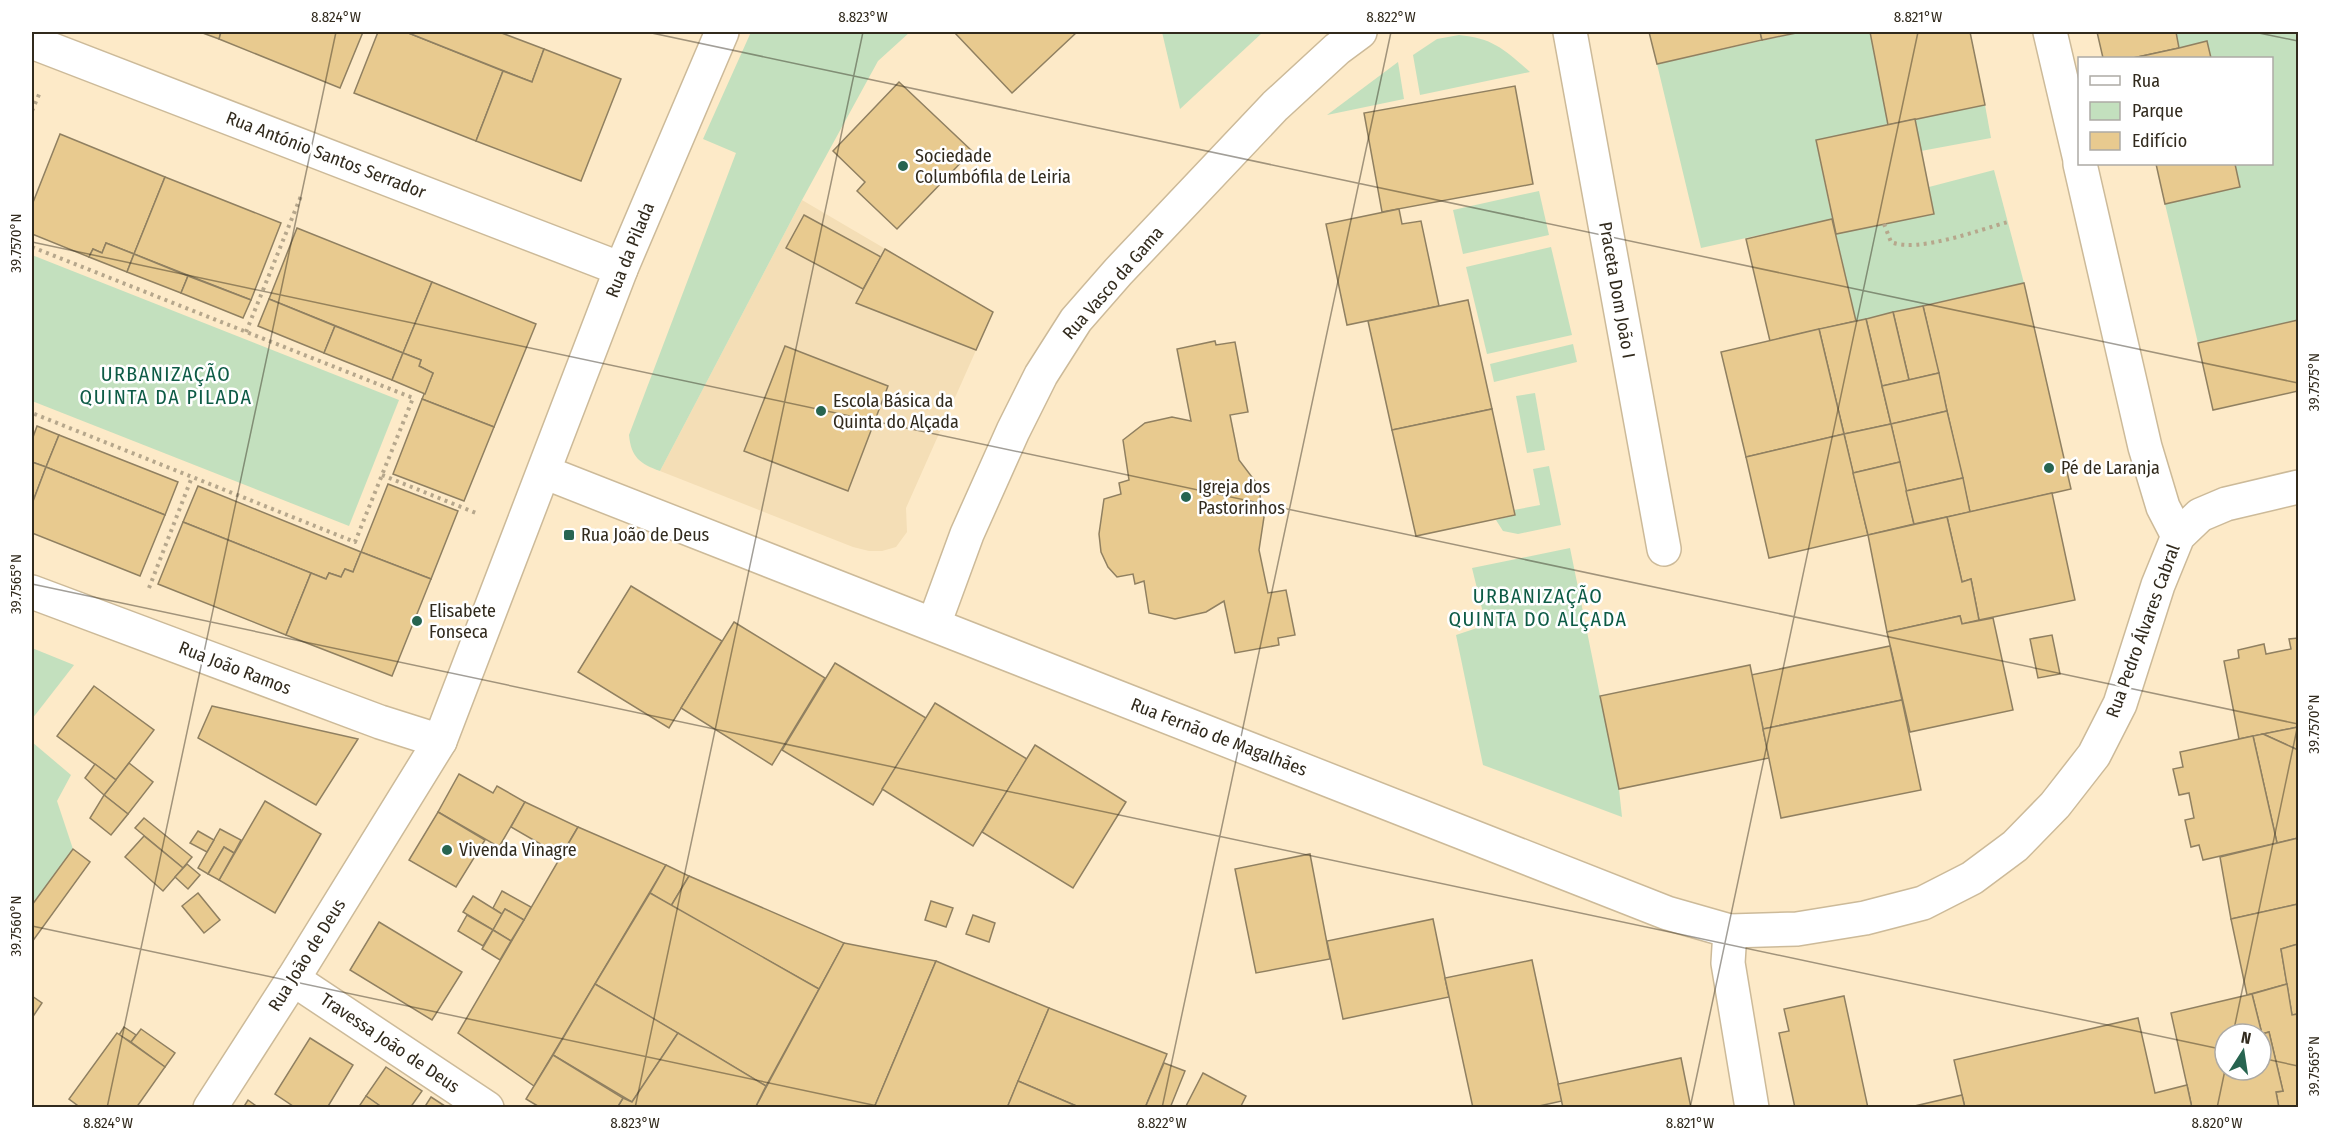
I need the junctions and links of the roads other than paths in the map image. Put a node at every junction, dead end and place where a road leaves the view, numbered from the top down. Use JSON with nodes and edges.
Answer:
{"nodes":[{"id":1,"x":722,"y":32,"type":"edge"},
{"id":2,"x":1360,"y":32,"type":"edge"},
{"id":3,"x":1570,"y":32,"type":"edge"},
{"id":4,"x":2050,"y":32,"type":"edge"},
{"id":5,"x":32,"y":42,"type":"edge"},
{"id":6,"x":2078,"y":153,"type":"edge"},
{"id":7,"x":2081,"y":165,"type":"edge"},
{"id":8,"x":621,"y":269,"type":"junction"},
{"id":9,"x":544,"y":472,"type":"junction"},
{"id":10,"x":2298,"y":487,"type":"edge"},
{"id":11,"x":2178,"y":536,"type":"junction"},
{"id":12,"x":1664,"y":549,"type":"dead end"},
{"id":13,"x":32,"y":592,"type":"edge"},
{"id":14,"x":934,"y":624,"type":"junction"},
{"id":15,"x":440,"y":741,"type":"junction"},
{"id":16,"x":1730,"y":931,"type":"junction"},
{"id":17,"x":293,"y":979,"type":"junction"},
{"id":18,"x":210,"y":1107,"type":"edge"},
{"id":19,"x":487,"y":1107,"type":"edge"},
{"id":20,"x":1752,"y":1107,"type":"edge"}],
"edges":[{"from":1,"to":8,"type":"street","name":"Rua da Pilada"},
{"from":2,"to":14,"type":"street","name":"Rua Vasco da Gama"},
{"from":3,"to":12,"type":"street","name":"Praceta Dom João I"},
{"from":4,"to":6,"type":"street","name":"Rua Pedro Álvares Cabral"},
{"from":5,"to":8,"type":"street","name":"Rua António Santos Serrador"},
{"from":7,"to":11,"type":"street","name":"Rua Pedro Álvares Cabral"},
{"from":8,"to":9,"type":"street","name":"Rua da Pilada"},
{"from":9,"to":14,"type":"street","name":"Rua Fernão de Magalhães"},
{"from":9,"to":15,"type":"street","name":"Rua João de Deus"},
{"from":10,"to":11,"type":"street"},
{"from":11,"to":16,"type":"street","name":"Rua Pedro Álvares Cabral"},
{"from":13,"to":15,"type":"street","name":"Rua João Ramos"},
{"from":14,"to":16,"type":"street","name":"Rua Fernão de Magalhães"},
{"from":15,"to":17,"type":"street","name":"Rua João de Deus"},
{"from":16,"to":20,"type":"street"},
{"from":17,"to":18,"type":"street","name":"Rua João de Deus"},
{"from":17,"to":19,"type":"street","name":"Travessa João de Deus"}]}
